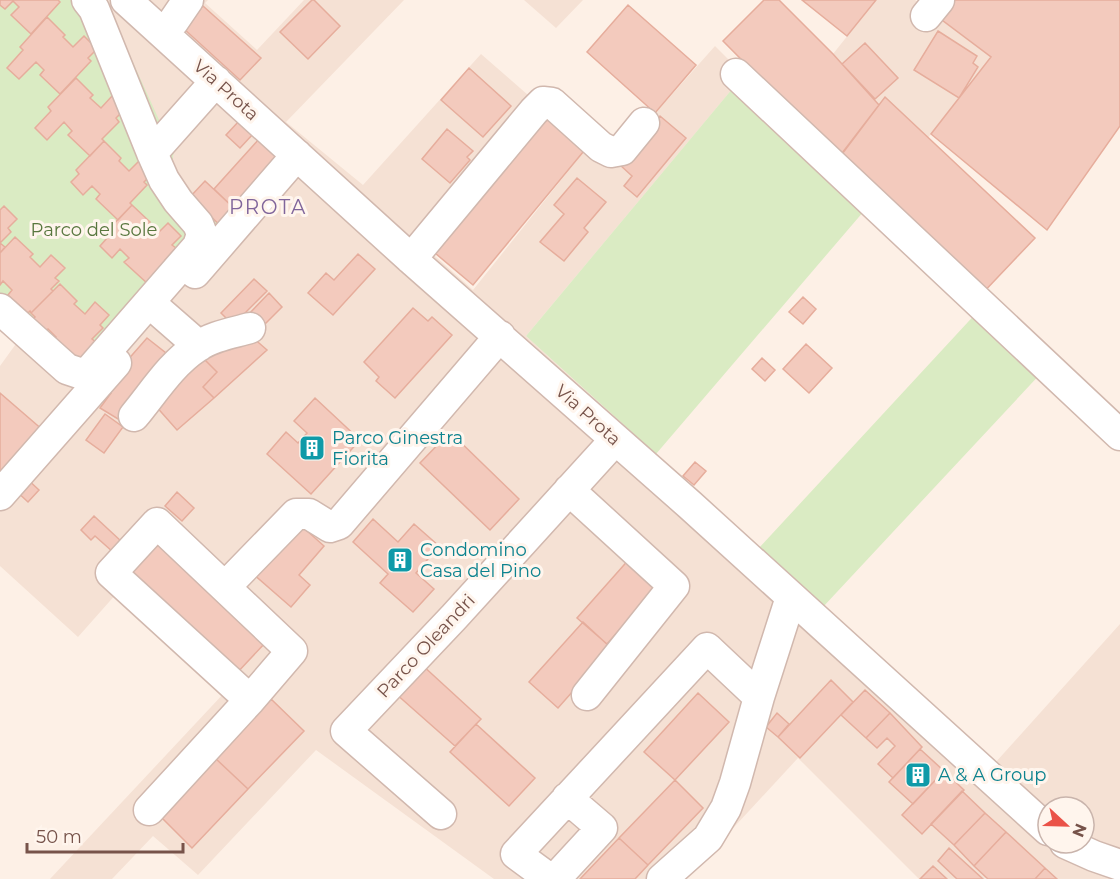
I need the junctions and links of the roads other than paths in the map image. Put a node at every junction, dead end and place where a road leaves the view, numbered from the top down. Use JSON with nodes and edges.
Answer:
{"nodes":[{"id":1,"x":87,"y":0,"type":"edge"},
{"id":2,"x":126,"y":0,"type":"edge"},
{"id":3,"x":188,"y":0,"type":"edge"},
{"id":4,"x":161,"y":18,"type":"edge"},
{"id":5,"x":736,"y":74,"type":"dead end"},
{"id":6,"x":216,"y":81,"type":"junction"},
{"id":7,"x":644,"y":123,"type":"dead end"},
{"id":8,"x":152,"y":153,"type":"junction"},
{"id":9,"x":297,"y":155,"type":"junction"},
{"id":10,"x":411,"y":259,"type":"junction"},
{"id":11,"x":0,"y":309,"type":"edge"},
{"id":12,"x":160,"y":312,"type":"junction"},
{"id":13,"x":250,"y":328,"type":"dead end"},
{"id":14,"x":500,"y":336,"type":"junction"},
{"id":15,"x":199,"y":346,"type":"junction"},
{"id":16,"x":135,"y":416,"type":"dead end"},
{"id":17,"x":1120,"y":435,"type":"edge"},
{"id":18,"x":615,"y":440,"type":"junction"},
{"id":19,"x":569,"y":490,"type":"junction"},
{"id":20,"x":0,"y":495,"type":"edge"},
{"id":21,"x":225,"y":587,"type":"junction"},
{"id":22,"x":791,"y":597,"type":"junction"},
{"id":23,"x":586,"y":695,"type":"dead end"},
{"id":24,"x":759,"y":698,"type":"junction"},
{"id":25,"x":250,"y":700,"type":"junction"},
{"id":26,"x":567,"y":798,"type":"junction"},
{"id":27,"x":149,"y":810,"type":"dead end"},
{"id":28,"x":441,"y":814,"type":"dead end"},
{"id":29,"x":1036,"y":819,"type":"edge"},
{"id":30,"x":1075,"y":855,"type":"edge"},
{"id":31,"x":1092,"y":855,"type":"edge"},
{"id":32,"x":1120,"y":865,"type":"edge"},
{"id":33,"x":550,"y":879,"type":"edge"},
{"id":34,"x":555,"y":879,"type":"edge"},
{"id":35,"x":662,"y":879,"type":"edge"},
{"id":36,"x":1100,"y":879,"type":"edge"}],
"edges":[{"from":1,"to":8,"type":"street"},
{"from":2,"to":4,"type":"street","name":"Via Prota"},
{"from":3,"to":4,"type":"street"},
{"from":4,"to":6,"type":"street","name":"Via Prota"},
{"from":5,"to":17,"type":"street"},
{"from":6,"to":8,"type":"street"},
{"from":6,"to":9,"type":"street","name":"Via Prota"},
{"from":7,"to":10,"type":"street"},
{"from":8,"to":11,"type":"street"},
{"from":9,"to":10,"type":"street","name":"Via Prota"},
{"from":9,"to":12,"type":"street"},
{"from":10,"to":14,"type":"street","name":"Via Prota"},
{"from":12,"to":15,"type":"street"},
{"from":12,"to":20,"type":"street"},
{"from":13,"to":15,"type":"street"},
{"from":14,"to":18,"type":"street","name":"Via Prota"},
{"from":14,"to":21,"type":"street"},
{"from":15,"to":16,"type":"street"},
{"from":18,"to":19,"type":"street","name":"Parco Oleandri"},
{"from":18,"to":22,"type":"street","name":"Via Prota"},
{"from":19,"to":23,"type":"street"},
{"from":19,"to":28,"type":"street","name":"Parco Oleandri"},
{"from":21,"to":25,"type":"street"},
{"from":21,"to":25,"type":"street"},
{"from":22,"to":24,"type":"street"},
{"from":22,"to":29,"type":"street","name":"Via Prota"},
{"from":24,"to":26,"type":"street"},
{"from":24,"to":35,"type":"street"},
{"from":25,"to":27,"type":"street"},
{"from":26,"to":33,"type":"street"},
{"from":26,"to":34,"type":"street"},
{"from":30,"to":36,"type":"street"},
{"from":31,"to":32,"type":"street"}]}
